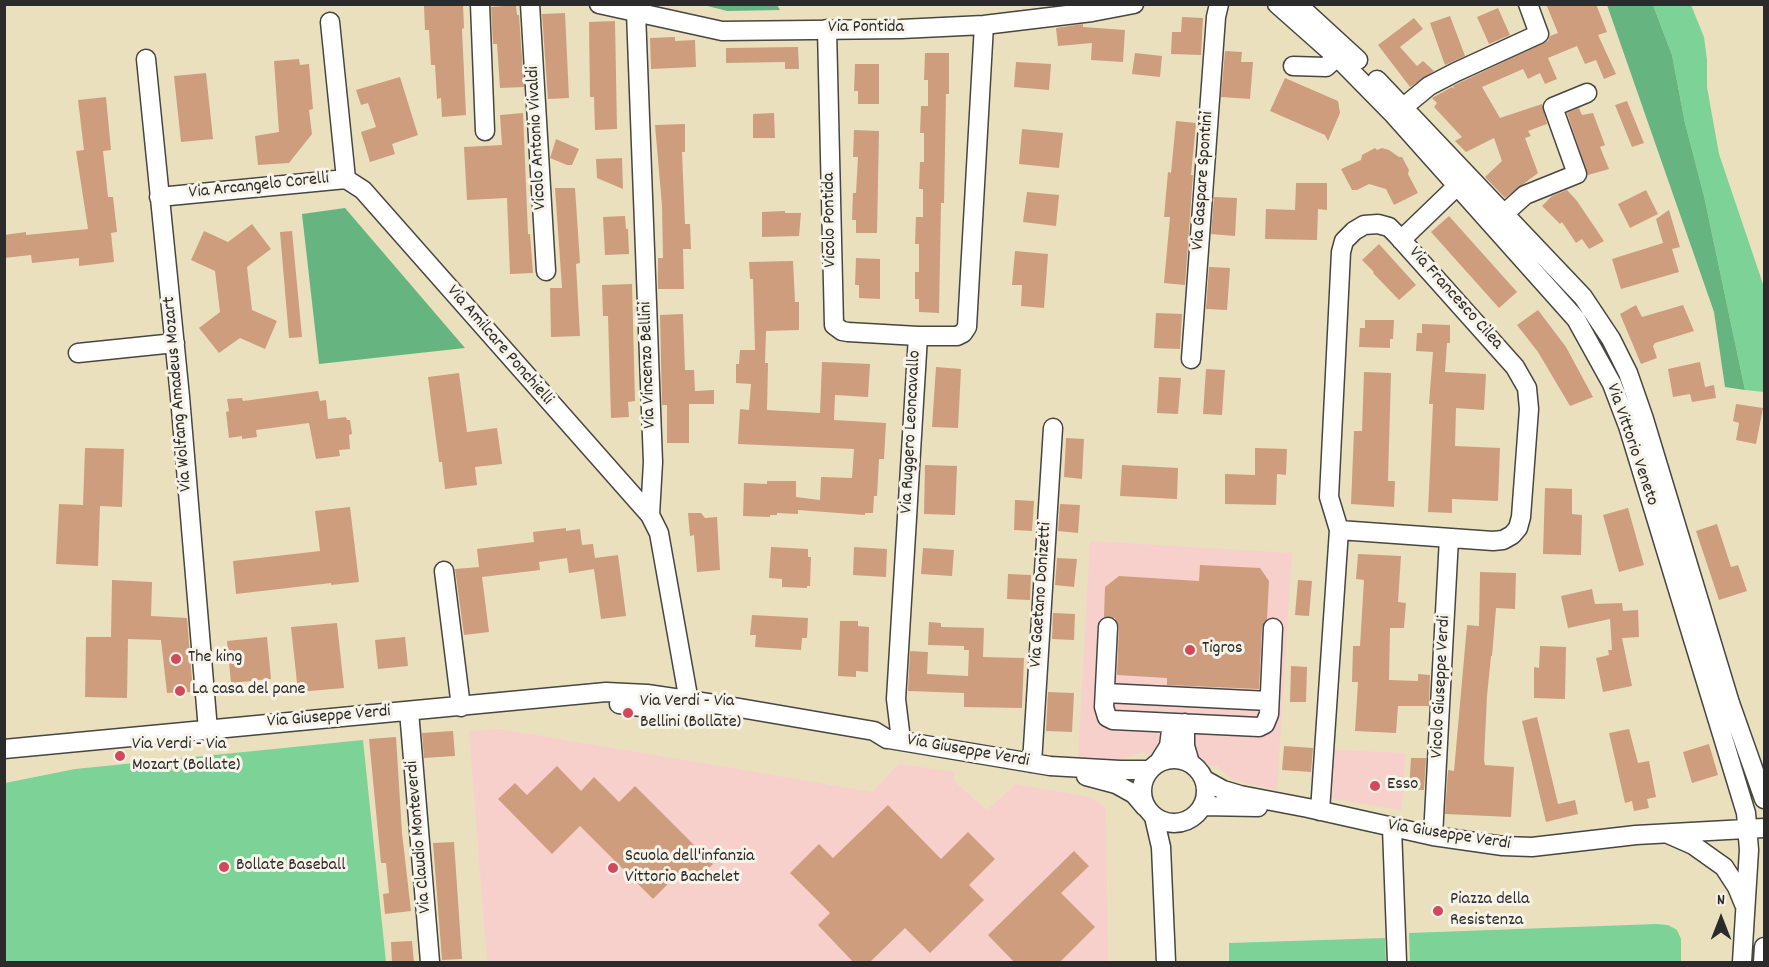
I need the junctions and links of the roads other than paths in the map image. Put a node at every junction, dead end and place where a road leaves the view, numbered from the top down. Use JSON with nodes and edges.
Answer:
{"nodes":[{"id":1,"x":480,"y":4,"type":"edge"},
{"id":2,"x":530,"y":4,"type":"edge"},
{"id":3,"x":599,"y":4,"type":"edge"},
{"id":4,"x":1134,"y":4,"type":"edge"},
{"id":5,"x":1220,"y":4,"type":"edge"},
{"id":6,"x":1277,"y":4,"type":"edge"},
{"id":7,"x":1297,"y":4,"type":"edge"},
{"id":8,"x":1528,"y":4,"type":"edge"},
{"id":9,"x":636,"y":12,"type":"junction"},
{"id":10,"x":330,"y":22,"type":"dead end"},
{"id":11,"x":984,"y":25,"type":"junction"},
{"id":12,"x":827,"y":29,"type":"junction"},
{"id":13,"x":1337,"y":57,"type":"junction"},
{"id":14,"x":146,"y":59,"type":"dead end"},
{"id":15,"x":1293,"y":66,"type":"dead end"},
{"id":16,"x":1587,"y":93,"type":"dead end"},
{"id":17,"x":1399,"y":111,"type":"junction"},
{"id":18,"x":484,"y":131,"type":"dead end"},
{"id":19,"x":346,"y":179,"type":"junction"},
{"id":20,"x":1457,"y":186,"type":"junction"},
{"id":21,"x":159,"y":197,"type":"junction"},
{"id":22,"x":1497,"y":220,"type":"junction"},
{"id":23,"x":1401,"y":240,"type":"junction"},
{"id":24,"x":546,"y":271,"type":"dead end"},
{"id":25,"x":918,"y":336,"type":"junction"},
{"id":26,"x":175,"y":343,"type":"junction"},
{"id":27,"x":78,"y":353,"type":"dead end"},
{"id":28,"x":1191,"y":358,"type":"dead end"},
{"id":29,"x":1053,"y":428,"type":"dead end"},
{"id":30,"x":650,"y":515,"type":"junction"},
{"id":31,"x":1339,"y":530,"type":"junction"},
{"id":32,"x":1449,"y":538,"type":"junction"},
{"id":33,"x":444,"y":571,"type":"dead end"},
{"id":34,"x":1108,"y":627,"type":"dead end"},
{"id":35,"x":1273,"y":628,"type":"dead end"},
{"id":36,"x":1105,"y":693,"type":"junction"},
{"id":37,"x":1269,"y":701,"type":"junction"},
{"id":38,"x":460,"y":707,"type":"junction"},
{"id":39,"x":690,"y":707,"type":"junction"},
{"id":40,"x":409,"y":711,"type":"junction"},
{"id":41,"x":1178,"y":723,"type":"junction"},
{"id":42,"x":208,"y":730,"type":"junction"},
{"id":43,"x":894,"y":739,"type":"junction"},
{"id":44,"x":4,"y":749,"type":"edge"},
{"id":45,"x":1032,"y":763,"type":"junction"},
{"id":46,"x":1190,"y":763,"type":"junction"},
{"id":47,"x":1050,"y":766,"type":"junction"},
{"id":48,"x":1154,"y":766,"type":"junction"},
{"id":49,"x":1762,"y":767,"type":"edge"},
{"id":50,"x":1205,"y":780,"type":"junction"},
{"id":51,"x":1764,"y":799,"type":"edge"},
{"id":52,"x":1202,"y":806,"type":"junction"},
{"id":53,"x":1314,"y":809,"type":"junction"},
{"id":54,"x":1150,"y":812,"type":"junction"},
{"id":55,"x":1183,"y":822,"type":"junction"},
{"id":56,"x":1392,"y":828,"type":"junction"},
{"id":57,"x":1756,"y":828,"type":"edge"},
{"id":58,"x":1664,"y":833,"type":"junction"},
{"id":59,"x":1433,"y":836,"type":"junction"},
{"id":60,"x":1163,"y":873,"type":"junction"},
{"id":61,"x":1746,"y":912,"type":"junction"},
{"id":62,"x":1764,"y":947,"type":"edge"},
{"id":63,"x":430,"y":963,"type":"edge"},
{"id":64,"x":1166,"y":963,"type":"edge"},
{"id":65,"x":1396,"y":963,"type":"edge"},
{"id":66,"x":1743,"y":963,"type":"edge"},
{"id":67,"x":1763,"y":963,"type":"edge"}],
"edges":[{"from":1,"to":18,"type":"street"},
{"from":2,"to":24,"type":"street","name":"Vicolo Antonio Vivaldi"},
{"from":3,"to":9,"type":"street","name":"Via Pontida"},
{"from":4,"to":11,"type":"street","name":"Via Pontida"},
{"from":5,"to":28,"type":"street","name":"Via Gaspare Spontini"},
{"from":6,"to":13,"type":"street","name":"Via Vittorio Veneto"},
{"from":7,"to":17,"type":"street","name":"Via Vittorio Veneto"},
{"from":8,"to":17,"type":"street"},
{"from":9,"to":12,"type":"street","name":"Via Pontida"},
{"from":9,"to":30,"type":"street","name":"Via Vincenzo Bellini"},
{"from":10,"to":19,"type":"street","name":"Via Arcangelo Corelli"},
{"from":11,"to":12,"type":"street","name":"Via Pontida"},
{"from":11,"to":25,"type":"street","name":"Via Ruggero Leoncavallo"},
{"from":12,"to":25,"type":"street","name":"Vicolo Pontida"},
{"from":13,"to":15,"type":"street"},
{"from":13,"to":17,"type":"street","name":"Via Vittorio Veneto"},
{"from":14,"to":21,"type":"street","name":"Via Wolfang Amadeus Mozart"},
{"from":16,"to":22,"type":"street"},
{"from":17,"to":20,"type":"street","name":"Via Vittorio Veneto"},
{"from":17,"to":22,"type":"street","name":"Via Vittorio Veneto"},
{"from":19,"to":21,"type":"street","name":"Via Arcangelo Corelli"},
{"from":19,"to":30,"type":"street","name":"Via Amilcare Ponchielli"},
{"from":20,"to":22,"type":"street","name":"Via Vittorio Veneto"},
{"from":20,"to":23,"type":"street"},
{"from":21,"to":26,"type":"street","name":"Via Wolfang Amadeus Mozart"},
{"from":22,"to":49,"type":"street","name":"Via Vittorio Veneto"},
{"from":22,"to":57,"type":"street","name":"Via Vittorio Veneto"},
{"from":23,"to":31,"type":"street","name":"Via Francesco Cilea"},
{"from":23,"to":32,"type":"street","name":"Via Francesco Cilea"},
{"from":25,"to":43,"type":"street","name":"Via Ruggero Leoncavallo"},
{"from":26,"to":27,"type":"street"},
{"from":26,"to":42,"type":"street","name":"Via Wolfang Amadeus Mozart"},
{"from":29,"to":45,"type":"street","name":"Via Gaetano Donizetti"},
{"from":30,"to":39,"type":"street","name":"Via Vincenzo Bellini"},
{"from":31,"to":32,"type":"street","name":"Via Francesco Cilea"},
{"from":31,"to":53,"type":"street","name":"Via Francesco Cilea"},
{"from":32,"to":59,"type":"street","name":"Vicolo Giuseppe Verdi"},
{"from":33,"to":38,"type":"street"},
{"from":34,"to":36,"type":"street"},
{"from":35,"to":37,"type":"street"},
{"from":36,"to":37,"type":"street"},
{"from":36,"to":41,"type":"street"},
{"from":37,"to":41,"type":"street"},
{"from":38,"to":39,"type":"street","name":"Via Giuseppe Verdi"},
{"from":38,"to":40,"type":"street","name":"Via Giuseppe Verdi"},
{"from":39,"to":43,"type":"street","name":"Via Giuseppe Verdi"},
{"from":40,"to":42,"type":"street","name":"Via Giuseppe Verdi"},
{"from":40,"to":63,"type":"street","name":"Via Claudio Monteverdi"},
{"from":41,"to":46,"type":"street"},
{"from":41,"to":48,"type":"street"},
{"from":42,"to":44,"type":"street","name":"Via Giuseppe Verdi"},
{"from":43,"to":45,"type":"street","name":"Via Giuseppe Verdi"},
{"from":45,"to":47,"type":"street","name":"Via Giuseppe Verdi"},
{"from":46,"to":48,"type":"street"},
{"from":46,"to":50,"type":"street"},
{"from":47,"to":48,"type":"street","name":"Via Giuseppe Verdi"},
{"from":47,"to":54,"type":"street","name":"Via Giuseppe Verdi"},
{"from":48,"to":54,"type":"street"},
{"from":49,"to":51,"type":"street","name":"Via Vittorio Veneto"},
{"from":50,"to":52,"type":"street"},
{"from":50,"to":53,"type":"street","name":"Via Giuseppe Verdi"},
{"from":52,"to":53,"type":"street","name":"Via Giuseppe Verdi"},
{"from":52,"to":55,"type":"street"},
{"from":53,"to":56,"type":"street","name":"Via Giuseppe Verdi"},
{"from":54,"to":55,"type":"street"},
{"from":54,"to":60,"type":"street"},
{"from":55,"to":60,"type":"street"},
{"from":56,"to":59,"type":"street","name":"Via Giuseppe Verdi"},
{"from":56,"to":65,"type":"street"},
{"from":57,"to":58,"type":"street","name":"Via Giuseppe Verdi"},
{"from":57,"to":61,"type":"street","name":"Via Vittorio Veneto"},
{"from":58,"to":59,"type":"street","name":"Via Giuseppe Verdi"},
{"from":58,"to":61,"type":"street","name":"Via Giuseppe Verdi"},
{"from":60,"to":64,"type":"street"},
{"from":61,"to":66,"type":"street","name":"Via Vittorio Veneto"},
{"from":62,"to":67,"type":"street"}]}
